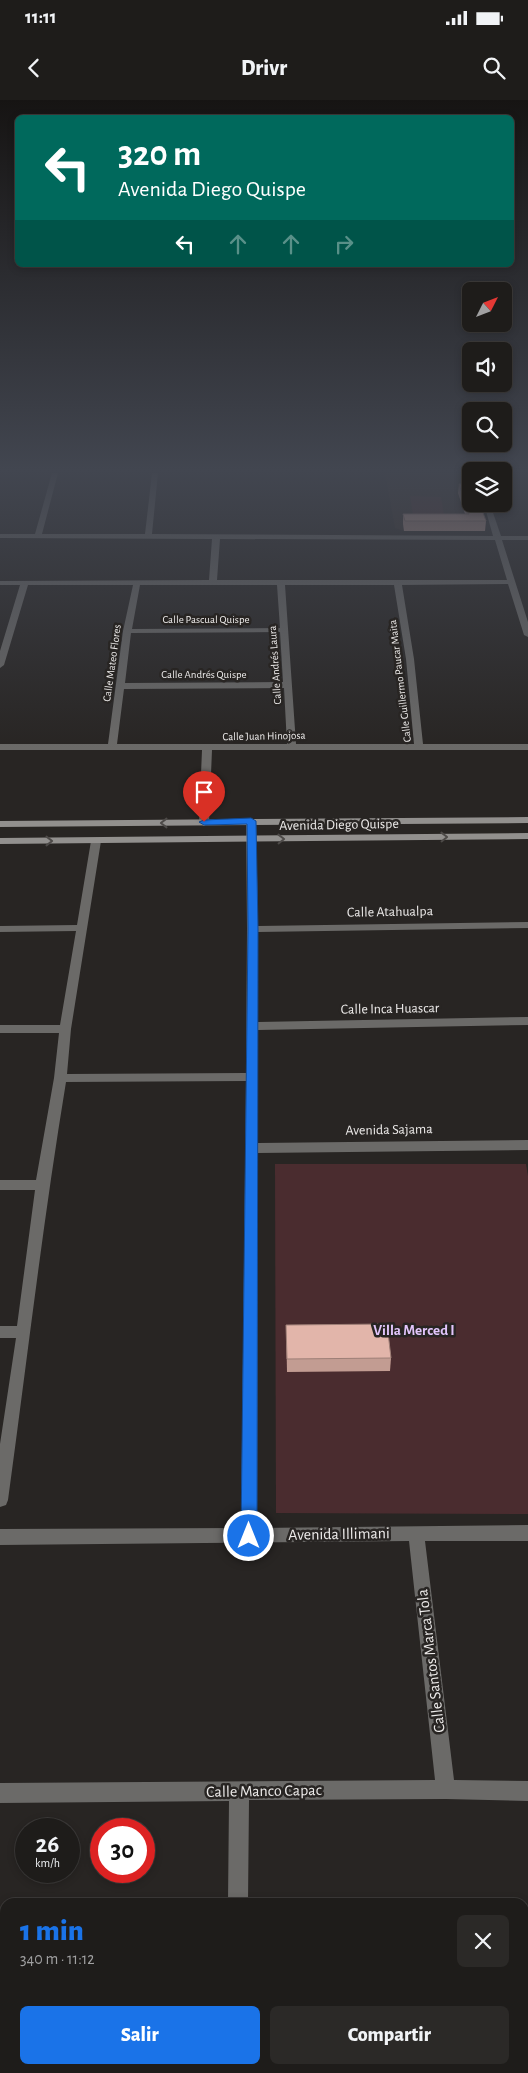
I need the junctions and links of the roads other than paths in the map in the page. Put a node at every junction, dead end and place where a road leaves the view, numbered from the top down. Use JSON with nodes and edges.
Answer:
{"nodes":[{"id":1,"x":214,"y":565,"type":"edge"},
{"id":2,"x":505,"y":565,"type":"edge"},
{"id":3,"x":282,"y":581,"type":"junction"},
{"id":4,"x":137,"y":582,"type":"junction"},
{"id":5,"x":213,"y":582,"type":"junction"},
{"id":6,"x":398,"y":582,"type":"junction"},
{"id":7,"x":510,"y":582,"type":"junction"},
{"id":8,"x":0,"y":583,"type":"edge"},
{"id":9,"x":25,"y":583,"type":"junction"},
{"id":10,"x":284,"y":630,"type":"junction"},
{"id":11,"x":128,"y":631,"type":"junction"},
{"id":12,"x":528,"y":635,"type":"edge"},
{"id":13,"x":0,"y":666,"type":"edge"},
{"id":14,"x":287,"y":685,"type":"junction"},
{"id":15,"x":121,"y":686,"type":"junction"},
{"id":16,"x":112,"y":746,"type":"junction"},
{"id":17,"x":0,"y":747,"type":"edge"},
{"id":18,"x":292,"y":747,"type":"junction"},
{"id":19,"x":419,"y":747,"type":"junction"},
{"id":20,"x":528,"y":747,"type":"edge"},
{"id":21,"x":207,"y":748,"type":"junction"},
{"id":22,"x":528,"y":820,"type":"edge"},
{"id":23,"x":251,"y":821,"type":"junction"},
{"id":24,"x":204,"y":822,"type":"junction"},
{"id":25,"x":0,"y":824,"type":"edge"},
{"id":26,"x":528,"y":836,"type":"edge"},
{"id":27,"x":252,"y":839,"type":"junction"},
{"id":28,"x":0,"y":841,"type":"edge"},
{"id":29,"x":96,"y":841,"type":"junction"},
{"id":30,"x":528,"y":925,"type":"edge"},
{"id":31,"x":81,"y":928,"type":"junction"},
{"id":32,"x":0,"y":929,"type":"edge"},
{"id":33,"x":253,"y":929,"type":"junction"},
{"id":34,"x":528,"y":1021,"type":"edge"},
{"id":35,"x":252,"y":1026,"type":"junction"},
{"id":36,"x":0,"y":1029,"type":"edge"},
{"id":37,"x":65,"y":1029,"type":"junction"},
{"id":38,"x":252,"y":1076,"type":"junction"},
{"id":39,"x":60,"y":1078,"type":"junction"},
{"id":40,"x":528,"y":1145,"type":"edge"},
{"id":41,"x":251,"y":1148,"type":"junction"},
{"id":42,"x":0,"y":1185,"type":"edge"},
{"id":43,"x":42,"y":1185,"type":"junction"},
{"id":44,"x":0,"y":1332,"type":"edge"},
{"id":45,"x":24,"y":1332,"type":"junction"},
{"id":46,"x":0,"y":1500,"type":"edge"},
{"id":47,"x":416,"y":1533,"type":"junction"},
{"id":48,"x":528,"y":1533,"type":"edge"},
{"id":49,"x":249,"y":1536,"type":"junction"},
{"id":50,"x":0,"y":1537,"type":"edge"},
{"id":51,"x":446,"y":1790,"type":"junction"},
{"id":52,"x":239,"y":1792,"type":"junction"},
{"id":53,"x":528,"y":1792,"type":"edge"},
{"id":54,"x":0,"y":1793,"type":"edge"},
{"id":55,"x":238,"y":1898,"type":"edge"}],
"edges":[{"from":1,"to":5,"type":"street"},
{"from":2,"to":7,"type":"street"},
{"from":3,"to":5,"type":"street"},
{"from":3,"to":6,"type":"street"},
{"from":3,"to":10,"type":"street","name":"Calle Andrés Laura"},
{"from":4,"to":5,"type":"street"},
{"from":4,"to":9,"type":"street"},
{"from":4,"to":11,"type":"street","name":"Calle Mateo Flores"},
{"from":6,"to":7,"type":"street"},
{"from":6,"to":19,"type":"street","name":"Calle Guillermo Paucar Maita"},
{"from":7,"to":12,"type":"street"},
{"from":8,"to":9,"type":"street"},
{"from":9,"to":13,"type":"street"},
{"from":10,"to":11,"type":"street","name":"Calle Pascual Quispe"},
{"from":10,"to":14,"type":"street","name":"Calle Andrés Laura"},
{"from":11,"to":15,"type":"street","name":"Calle Mateo Flores"},
{"from":14,"to":15,"type":"street","name":"Calle Andrés Quispe"},
{"from":14,"to":18,"type":"street","name":"Calle Andrés Laura"},
{"from":15,"to":16,"type":"street","name":"Calle Mateo Flores"},
{"from":16,"to":17,"type":"street","name":"Calle Juan Hinojosa"},
{"from":16,"to":21,"type":"street","name":"Calle Juan Hinojosa"},
{"from":18,"to":19,"type":"street","name":"Calle Juan Hinojosa"},
{"from":18,"to":21,"type":"street","name":"Calle Juan Hinojosa"},
{"from":19,"to":20,"type":"street","name":"Calle Juan Hinojosa"},
{"from":21,"to":24,"type":"street"},
{"from":22,"to":23,"type":"street","name":"Avenida Diego Quispe"},
{"from":23,"to":24,"type":"street","name":"Avenida Diego Quispe"},
{"from":23,"to":27,"type":"street"},
{"from":24,"to":25,"type":"street","name":"Avenida Diego Quispe","one_way":true},
{"from":27,"to":26,"type":"street","name":"Avenida Diego Quispe","one_way":true},
{"from":27,"to":29,"type":"street","name":"Avenida Diego Quispe"},
{"from":27,"to":33,"type":"street"},
{"from":28,"to":29,"type":"street","name":"Avenida Diego Quispe","one_way":true},
{"from":29,"to":31,"type":"street"},
{"from":30,"to":33,"type":"street","name":"Calle Atahualpa"},
{"from":31,"to":32,"type":"street"},
{"from":31,"to":37,"type":"street"},
{"from":33,"to":35,"type":"street"},
{"from":34,"to":35,"type":"street","name":"Calle Inca Huascar"},
{"from":35,"to":38,"type":"street"},
{"from":36,"to":37,"type":"street"},
{"from":37,"to":39,"type":"street"},
{"from":38,"to":39,"type":"street"},
{"from":38,"to":41,"type":"street"},
{"from":39,"to":43,"type":"street"},
{"from":40,"to":41,"type":"street","name":"Avenida Sajama"},
{"from":41,"to":49,"type":"street"},
{"from":42,"to":43,"type":"street"},
{"from":43,"to":45,"type":"street"},
{"from":44,"to":45,"type":"street"},
{"from":45,"to":46,"type":"street"},
{"from":47,"to":48,"type":"street","name":"Avenida Illimani"},
{"from":47,"to":49,"type":"street","name":"Avenida Illimani"},
{"from":47,"to":51,"type":"street","name":"Calle Santos Marca Tola"},
{"from":49,"to":50,"type":"street","name":"Avenida Illimani"},
{"from":51,"to":52,"type":"street","name":"Calle Manco Capac"},
{"from":51,"to":53,"type":"street","name":"Calle Manco Capac"},
{"from":52,"to":54,"type":"street","name":"Calle Manco Capac"},
{"from":52,"to":55,"type":"street"}]}
